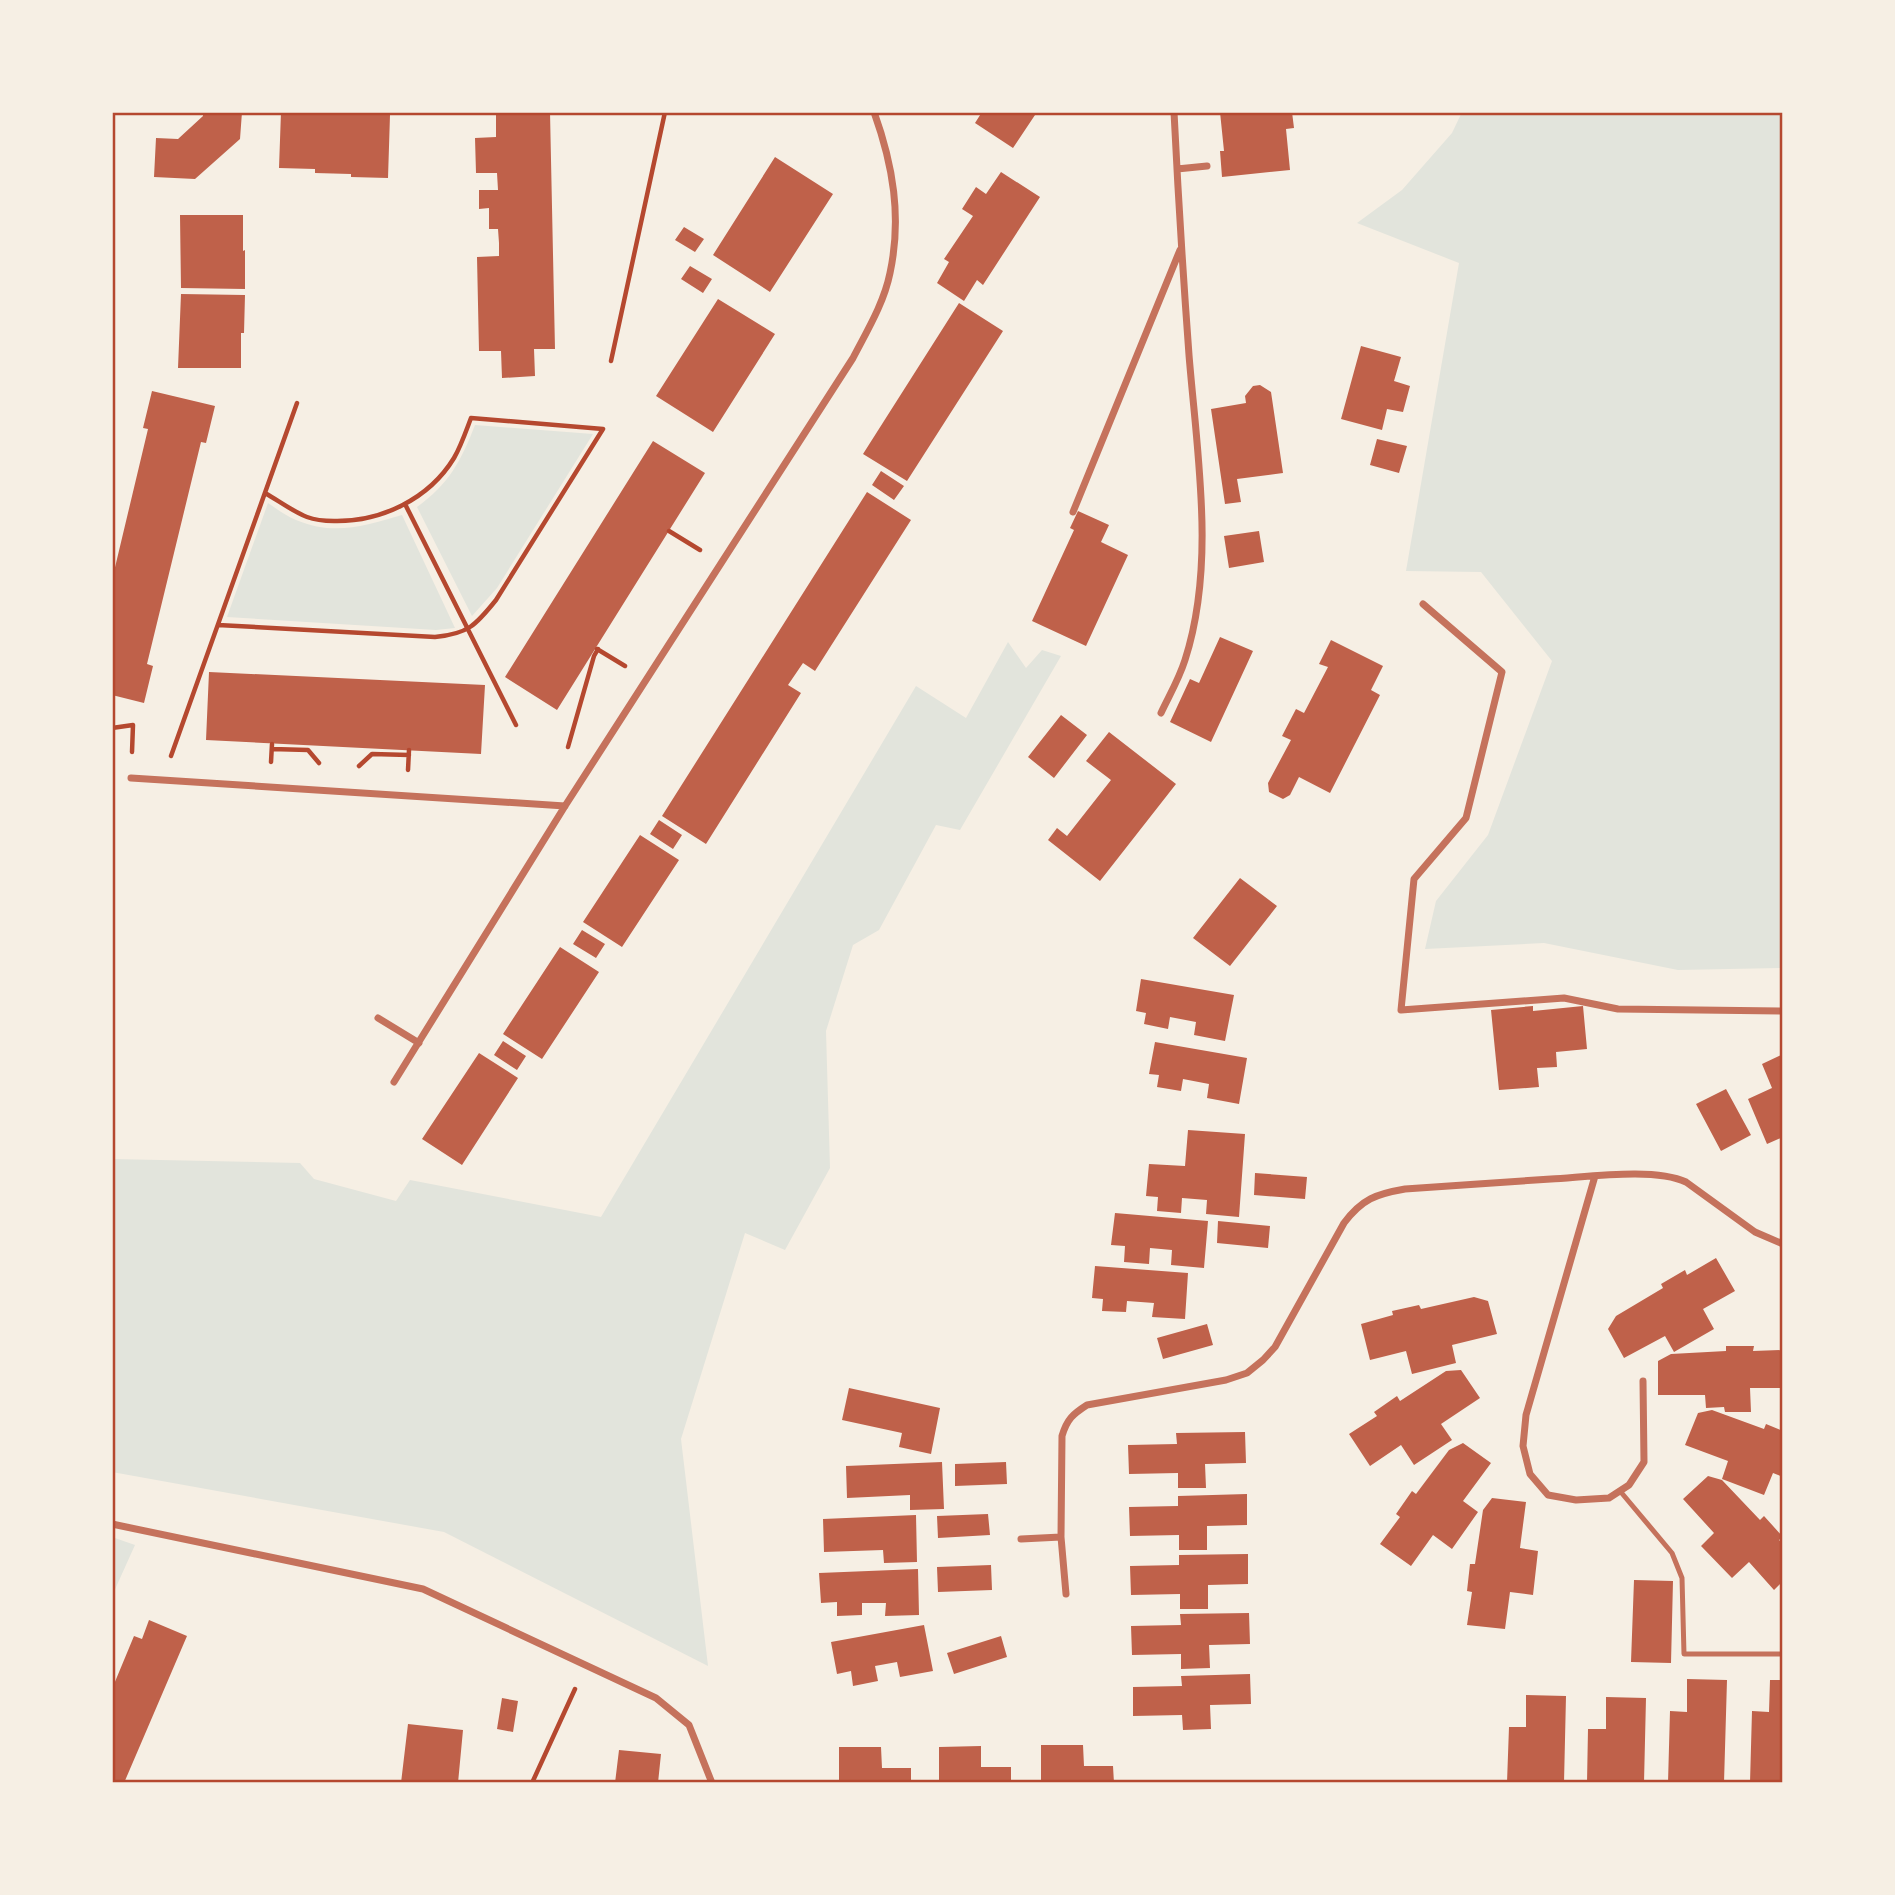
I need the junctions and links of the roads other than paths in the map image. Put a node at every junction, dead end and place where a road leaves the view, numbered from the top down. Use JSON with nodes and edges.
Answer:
{"nodes":[{"id":1,"x":874,"y":112,"type":"edge"},
{"id":2,"x":1174,"y":112,"type":"edge"},
{"id":3,"x":1207,"y":166,"type":"dead end"},
{"id":4,"x":1177,"y":169,"type":"junction"},
{"id":5,"x":1181,"y":249,"type":"junction"},
{"id":6,"x":1073,"y":512,"type":"dead end"},
{"id":7,"x":1423,"y":604,"type":"dead end"},
{"id":8,"x":1161,"y":713,"type":"dead end"},
{"id":9,"x":131,"y":778,"type":"road end"},
{"id":10,"x":565,"y":806,"type":"junction"},
{"id":11,"x":1783,"y":1011,"type":"edge"},
{"id":12,"x":378,"y":1018,"type":"dead end"},
{"id":13,"x":419,"y":1043,"type":"junction"},
{"id":14,"x":394,"y":1082,"type":"dead end"},
{"id":15,"x":1595,"y":1176,"type":"junction"},
{"id":16,"x":1783,"y":1244,"type":"edge"},
{"id":17,"x":1643,"y":1381,"type":"dead end"},
{"id":18,"x":1620,"y":1491,"type":"junction"},
{"id":19,"x":112,"y":1524,"type":"edge"},
{"id":20,"x":1061,"y":1536,"type":"junction"},
{"id":21,"x":1021,"y":1539,"type":"dead end"},
{"id":22,"x":1066,"y":1594,"type":"dead end"},
{"id":23,"x":1783,"y":1654,"type":"edge"},
{"id":24,"x":712,"y":1783,"type":"edge"}],
"edges":[{"from":1,"to":10,"type":"street"},
{"from":2,"to":4,"type":"street"},
{"from":3,"to":4,"type":"street"},
{"from":4,"to":5,"type":"street"},
{"from":5,"to":6,"type":"street"},
{"from":5,"to":8,"type":"street"},
{"from":7,"to":11,"type":"street"},
{"from":9,"to":10,"type":"street"},
{"from":10,"to":13,"type":"street"},
{"from":12,"to":13,"type":"street"},
{"from":13,"to":14,"type":"street"},
{"from":15,"to":16,"type":"street"},
{"from":15,"to":18,"type":"street"},
{"from":15,"to":20,"type":"street"},
{"from":17,"to":18,"type":"street"},
{"from":18,"to":23,"type":"lane"},
{"from":19,"to":24,"type":"street"},
{"from":20,"to":21,"type":"street"},
{"from":20,"to":22,"type":"street"}]}
